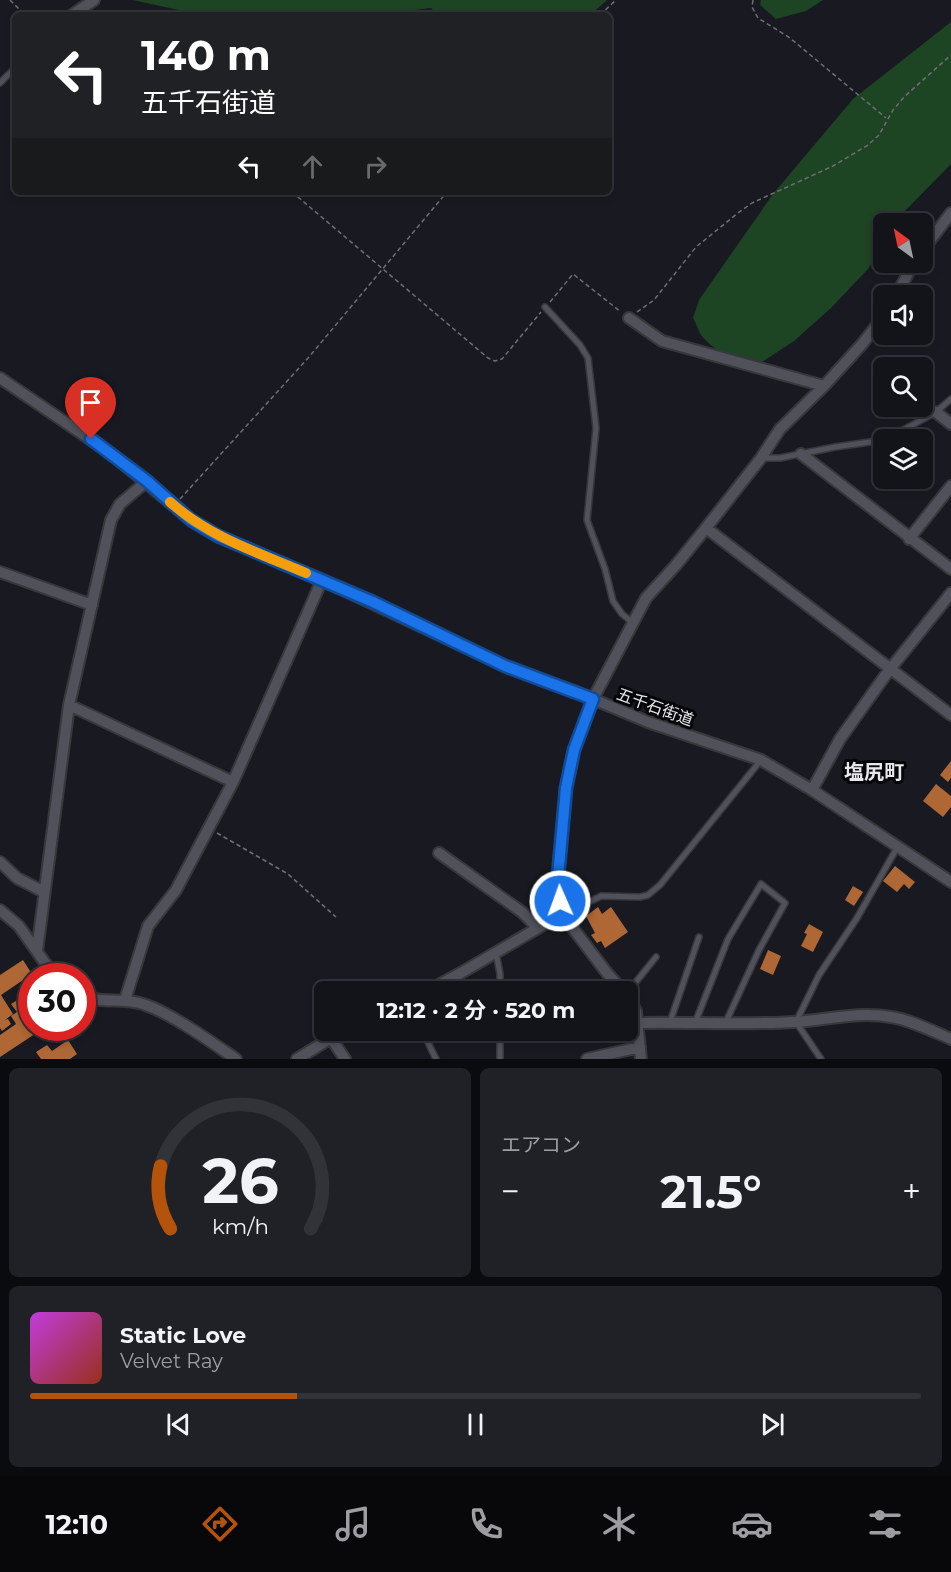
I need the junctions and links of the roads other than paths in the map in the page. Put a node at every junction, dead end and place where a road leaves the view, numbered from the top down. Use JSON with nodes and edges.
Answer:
{"nodes":[{"id":1,"x":94,"y":0,"type":"edge"},
{"id":2,"x":76,"y":12,"type":"edge"},
{"id":3,"x":12,"y":71,"type":"edge"},
{"id":4,"x":0,"y":83,"type":"edge"},
{"id":5,"x":951,"y":213,"type":"edge"},
{"id":6,"x":933,"y":237,"type":"edge"},
{"id":7,"x":545,"y":307,"type":"road end"},
{"id":8,"x":629,"y":318,"type":"road end"},
{"id":9,"x":873,"y":330,"type":"edge"},
{"id":10,"x":0,"y":378,"type":"edge"},
{"id":11,"x":824,"y":386,"type":"junction"},
{"id":12,"x":951,"y":399,"type":"edge"},
{"id":13,"x":936,"y":412,"type":"junction"},
{"id":14,"x":951,"y":424,"type":"edge"},
{"id":15,"x":904,"y":429,"type":"edge"},
{"id":16,"x":873,"y":442,"type":"edge"},
{"id":17,"x":801,"y":454,"type":"junction"},
{"id":18,"x":761,"y":458,"type":"junction"},
{"id":19,"x":147,"y":481,"type":"junction"},
{"id":20,"x":951,"y":486,"type":"edge"},
{"id":21,"x":706,"y":528,"type":"junction"},
{"id":22,"x":909,"y":538,"type":"junction"},
{"id":23,"x":951,"y":569,"type":"edge"},
{"id":24,"x":0,"y":572,"type":"edge"},
{"id":25,"x":322,"y":580,"type":"junction"},
{"id":26,"x":951,"y":593,"type":"edge"},
{"id":27,"x":92,"y":605,"type":"junction"},
{"id":28,"x":632,"y":622,"type":"junction"},
{"id":29,"x":892,"y":669,"type":"junction"},
{"id":30,"x":593,"y":699,"type":"junction"},
{"id":31,"x":69,"y":705,"type":"junction"},
{"id":32,"x":951,"y":715,"type":"edge"},
{"id":33,"x":761,"y":760,"type":"junction"},
{"id":34,"x":233,"y":782,"type":"junction"},
{"id":35,"x":812,"y":790,"type":"junction"},
{"id":36,"x":898,"y":846,"type":"junction"},
{"id":37,"x":439,"y":853,"type":"dead end"},
{"id":38,"x":0,"y":862,"type":"edge"},
{"id":39,"x":951,"y":882,"type":"edge"},
{"id":40,"x":44,"y":892,"type":"junction"},
{"id":41,"x":0,"y":910,"type":"edge"},
{"id":42,"x":562,"y":914,"type":"junction"},
{"id":43,"x":537,"y":927,"type":"junction"},
{"id":44,"x":699,"y":937,"type":"dead end"},
{"id":45,"x":37,"y":951,"type":"junction"},
{"id":46,"x":496,"y":953,"type":"junction"},
{"id":47,"x":656,"y":957,"type":"dead end"},
{"id":48,"x":45,"y":963,"type":"edge"},
{"id":49,"x":446,"y":981,"type":"edge"},
{"id":50,"x":500,"y":981,"type":"edge"},
{"id":51,"x":615,"y":981,"type":"edge"},
{"id":52,"x":636,"y":981,"type":"edge"},
{"id":53,"x":96,"y":998,"type":"edge"},
{"id":54,"x":125,"y":1000,"type":"junction"},
{"id":55,"x":670,"y":1022,"type":"junction"},
{"id":56,"x":796,"y":1022,"type":"junction"},
{"id":57,"x":638,"y":1023,"type":"joint"},
{"id":58,"x":695,"y":1023,"type":"junction"},
{"id":59,"x":725,"y":1024,"type":"junction"},
{"id":60,"x":951,"y":1040,"type":"edge"},
{"id":61,"x":326,"y":1041,"type":"edge"},
{"id":62,"x":333,"y":1041,"type":"edge"},
{"id":63,"x":427,"y":1041,"type":"edge"},
{"id":64,"x":500,"y":1041,"type":"edge"},
{"id":65,"x":640,"y":1047,"type":"junction"},
{"id":66,"x":236,"y":1059,"type":"edge"},
{"id":67,"x":297,"y":1059,"type":"edge"},
{"id":68,"x":345,"y":1059,"type":"edge"},
{"id":69,"x":436,"y":1059,"type":"edge"},
{"id":70,"x":500,"y":1059,"type":"edge"},
{"id":71,"x":587,"y":1059,"type":"edge"},
{"id":72,"x":641,"y":1059,"type":"edge"},
{"id":73,"x":820,"y":1059,"type":"edge"}],
"edges":[{"from":1,"to":2,"type":"street"},
{"from":3,"to":4,"type":"lane"},
{"from":5,"to":6,"type":"street"},
{"from":7,"to":28,"type":"lane"},
{"from":8,"to":11,"type":"street"},
{"from":9,"to":11,"type":"street"},
{"from":10,"to":19,"type":"street","name":"五千石街道"},
{"from":11,"to":18,"type":"street"},
{"from":12,"to":13,"type":"lane"},
{"from":13,"to":14,"type":"street"},
{"from":13,"to":15,"type":"lane"},
{"from":16,"to":17,"type":"lane"},
{"from":17,"to":18,"type":"lane"},
{"from":17,"to":22,"type":"street"},
{"from":18,"to":21,"type":"street"},
{"from":19,"to":25,"type":"street","name":"五千石街道"},
{"from":19,"to":27,"type":"street"},
{"from":20,"to":22,"type":"street"},
{"from":21,"to":28,"type":"street"},
{"from":21,"to":29,"type":"street"},
{"from":22,"to":23,"type":"street"},
{"from":24,"to":27,"type":"street"},
{"from":25,"to":30,"type":"street","name":"五千石街道"},
{"from":25,"to":34,"type":"street"},
{"from":26,"to":29,"type":"street"},
{"from":27,"to":31,"type":"street"},
{"from":28,"to":30,"type":"street"},
{"from":29,"to":32,"type":"street"},
{"from":29,"to":35,"type":"street"},
{"from":30,"to":33,"type":"street","name":"五千石街道"},
{"from":30,"to":42,"type":"street"},
{"from":31,"to":34,"type":"street"},
{"from":31,"to":40,"type":"street"},
{"from":33,"to":35,"type":"street","name":"五千石街道"},
{"from":33,"to":42,"type":"lane"},
{"from":34,"to":54,"type":"street"},
{"from":35,"to":36,"type":"street","name":"五千石街道"},
{"from":36,"to":39,"type":"street","name":"五千石街道"},
{"from":36,"to":56,"type":"lane"},
{"from":37,"to":43,"type":"street"},
{"from":38,"to":40,"type":"street"},
{"from":40,"to":45,"type":"street"},
{"from":41,"to":45,"type":"street"},
{"from":42,"to":43,"type":"street"},
{"from":42,"to":51,"type":"street"},
{"from":43,"to":46,"type":"street"},
{"from":44,"to":55,"type":"lane"},
{"from":45,"to":48,"type":"street"},
{"from":46,"to":49,"type":"street"},
{"from":46,"to":50,"type":"lane"},
{"from":47,"to":52,"type":"lane"},
{"from":53,"to":54,"type":"street"},
{"from":54,"to":66,"type":"street"},
{"from":55,"to":57,"type":"street"},
{"from":55,"to":58,"type":"street"},
{"from":56,"to":59,"type":"street"},
{"from":56,"to":60,"type":"street"},
{"from":56,"to":73,"type":"lane"},
{"from":57,"to":65,"type":"street"},
{"from":58,"to":59,"type":"street"},
{"from":58,"to":59,"type":"lane"},
{"from":61,"to":67,"type":"street"},
{"from":62,"to":68,"type":"street"},
{"from":63,"to":69,"type":"lane"},
{"from":64,"to":70,"type":"lane"},
{"from":65,"to":71,"type":"street"},
{"from":65,"to":72,"type":"street"}]}
